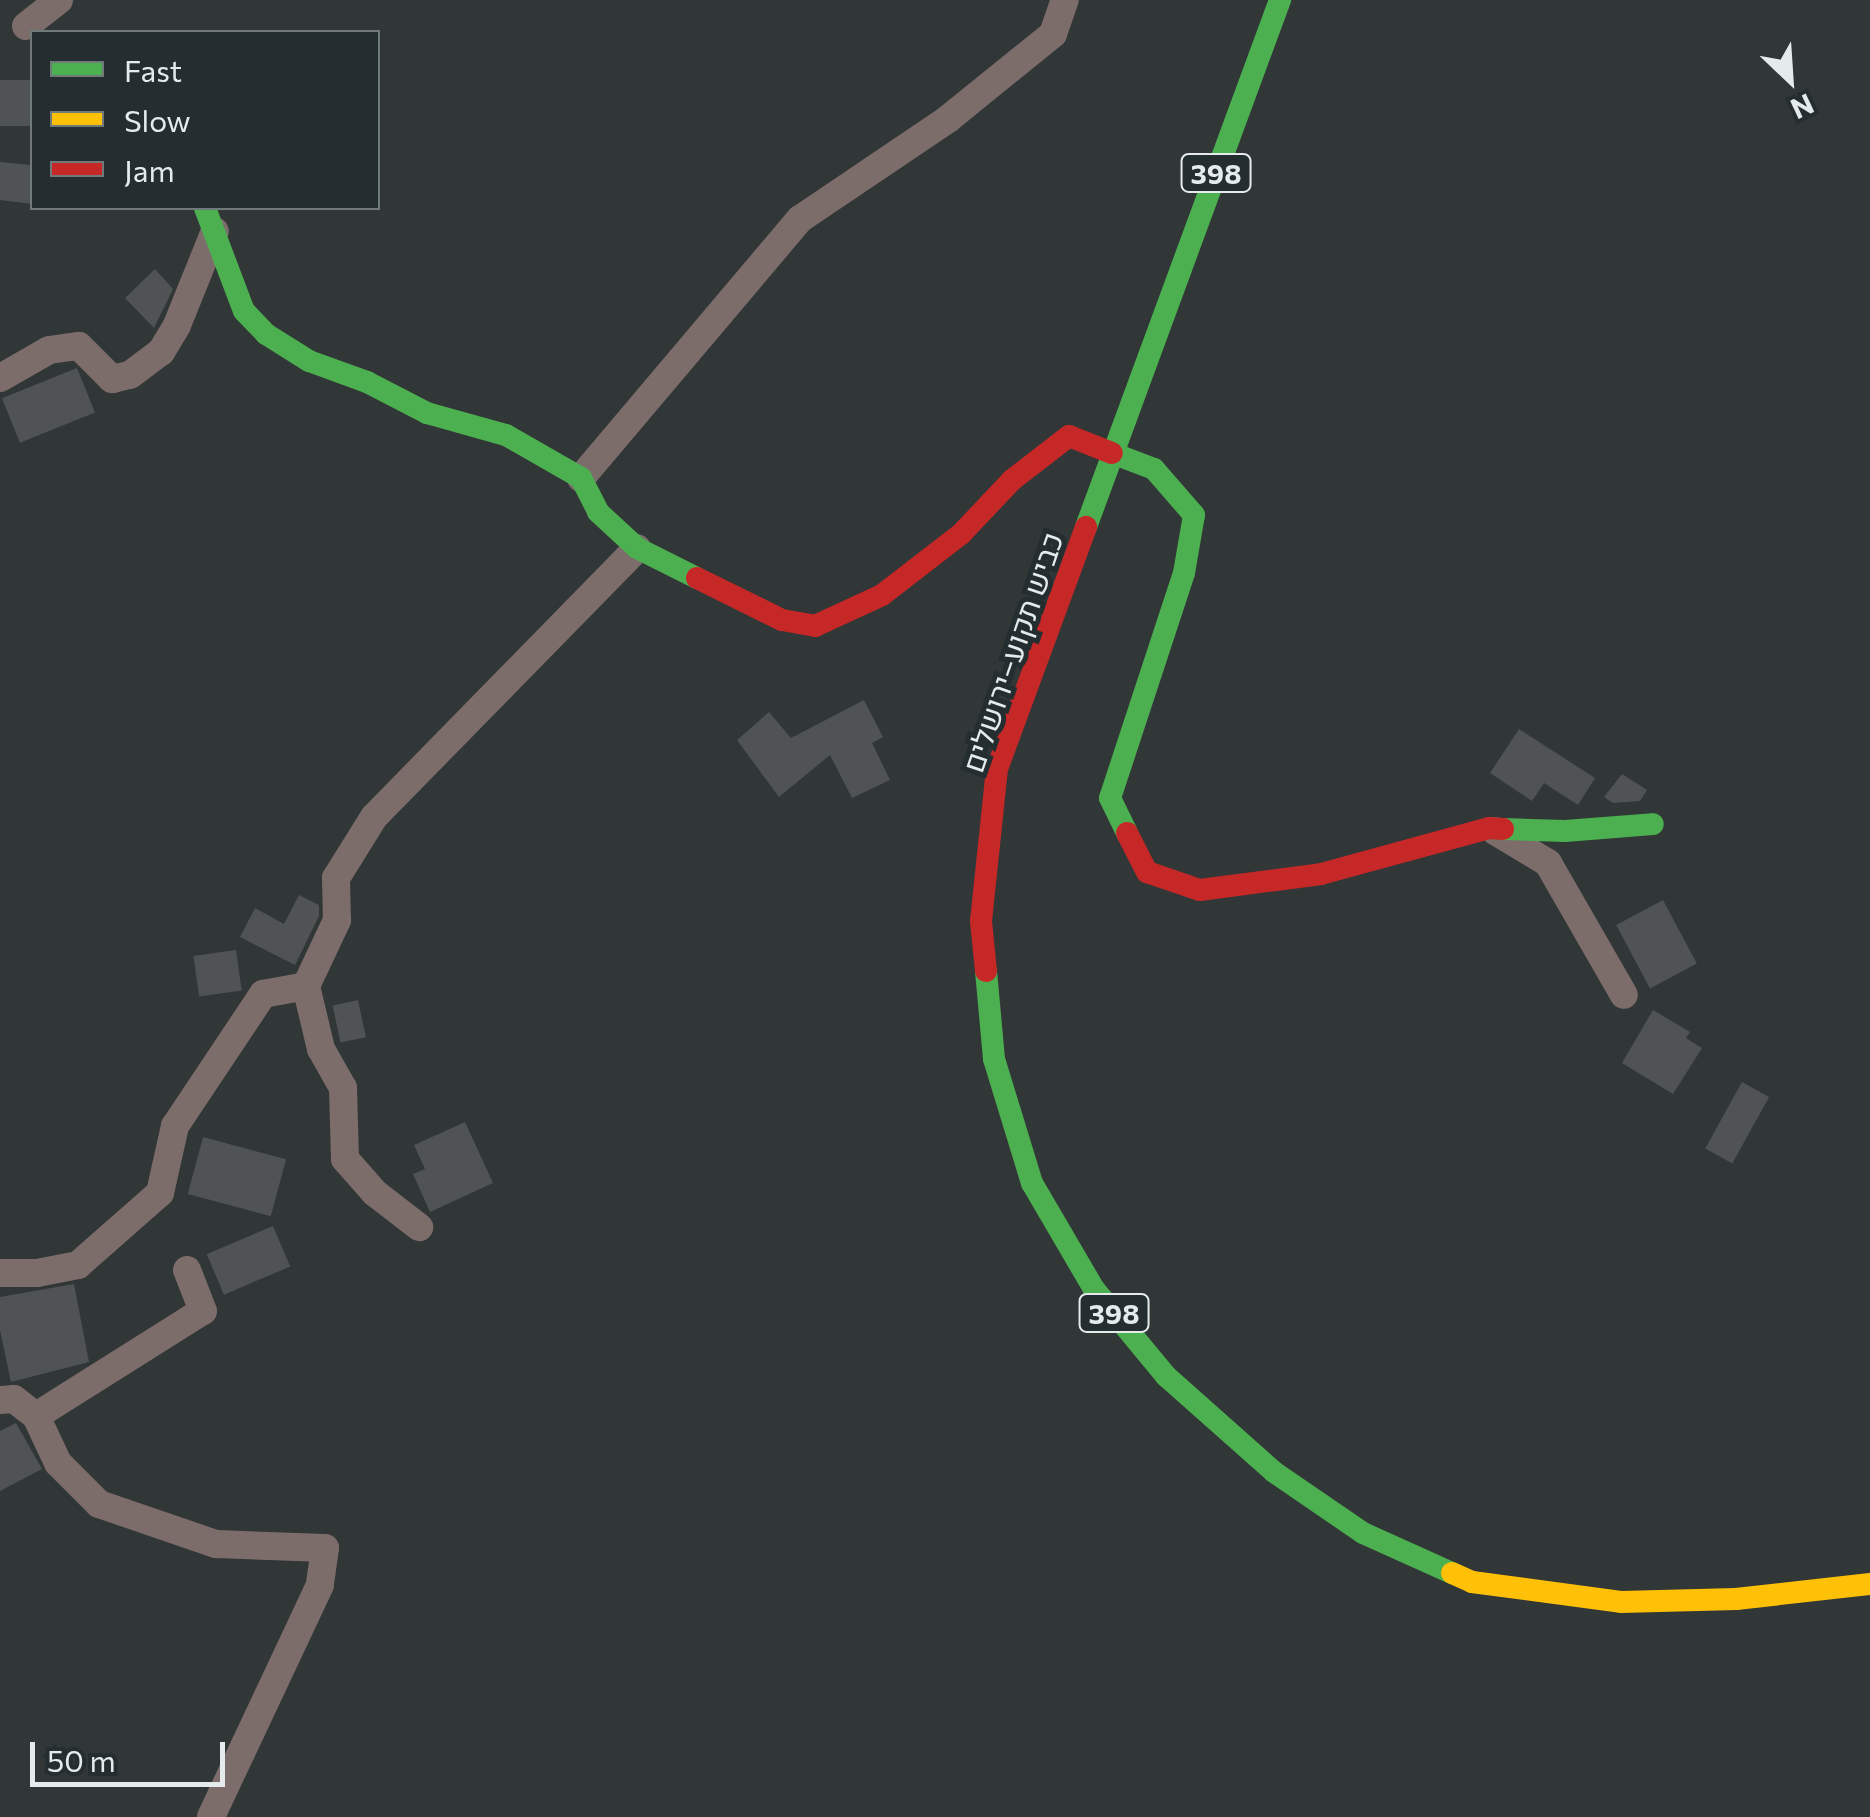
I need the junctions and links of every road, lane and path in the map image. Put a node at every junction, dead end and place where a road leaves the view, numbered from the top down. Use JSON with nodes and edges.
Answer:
{"nodes":[{"id":1,"x":59,"y":0,"type":"edge"},
{"id":2,"x":1065,"y":0,"type":"edge"},
{"id":3,"x":1280,"y":0,"type":"edge"},
{"id":4,"x":20,"y":30,"type":"edge"},
{"id":5,"x":210,"y":219,"type":"edge"},
{"id":6,"x":0,"y":378,"type":"edge"},
{"id":7,"x":582,"y":478,"type":"junction"},
{"id":8,"x":637,"y":548,"type":"junction"},
{"id":9,"x":1653,"y":824,"type":"dead end"},
{"id":10,"x":1489,"y":828,"type":"junction"},
{"id":11,"x":306,"y":986,"type":"junction"},
{"id":12,"x":1624,"y":995,"type":"dead end"},
{"id":13,"x":419,"y":1227,"type":"dead end"},
{"id":14,"x":188,"y":1270,"type":"dead end"},
{"id":15,"x":0,"y":1273,"type":"edge"},
{"id":16,"x":0,"y":1400,"type":"edge"},
{"id":17,"x":36,"y":1416,"type":"junction"},
{"id":18,"x":1870,"y":1584,"type":"edge"},
{"id":19,"x":210,"y":1817,"type":"edge"}],
"edges":[{"from":1,"to":4,"type":"street"},
{"from":2,"to":7,"type":"street"},
{"from":3,"to":18,"type":"main road","name":"כביש תקוע–ירושלים","number":"398"},
{"from":5,"to":6,"type":"street"},
{"from":5,"to":7,"type":"main road"},
{"from":7,"to":8,"type":"main road"},
{"from":8,"to":10,"type":"main road"},
{"from":8,"to":11,"type":"street"},
{"from":9,"to":10,"type":"main road"},
{"from":10,"to":12,"type":"street"},
{"from":11,"to":13,"type":"street"},
{"from":11,"to":15,"type":"street"},
{"from":14,"to":17,"type":"street"},
{"from":16,"to":17,"type":"street"},
{"from":17,"to":19,"type":"street"}]}
